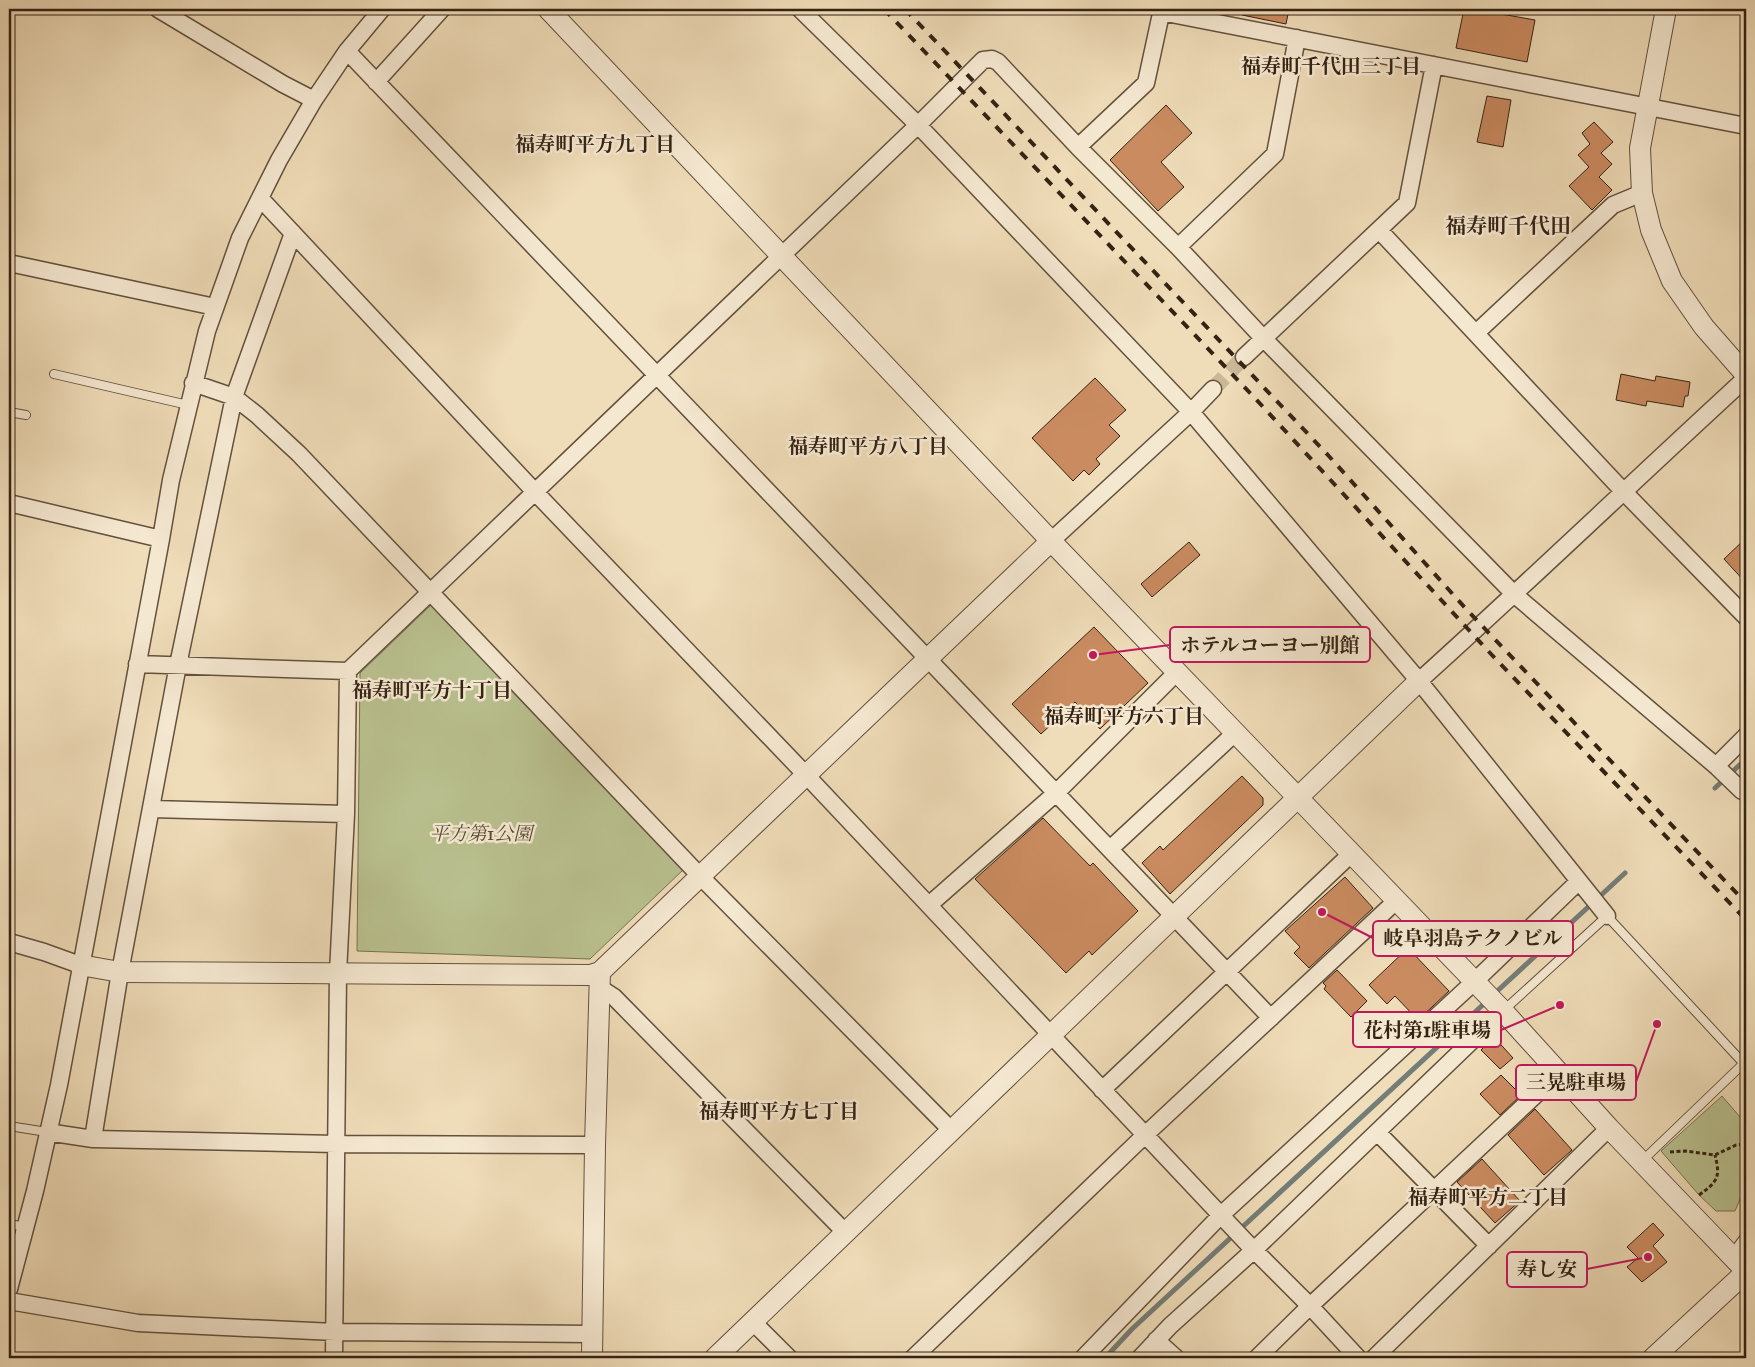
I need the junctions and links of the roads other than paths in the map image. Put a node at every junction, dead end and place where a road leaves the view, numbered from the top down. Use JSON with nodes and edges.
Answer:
{"nodes":[{"id":1,"x":158,"y":9,"type":"edge"},
{"id":2,"x":382,"y":9,"type":"edge"},
{"id":3,"x":442,"y":9,"type":"edge"},
{"id":4,"x":548,"y":9,"type":"edge"},
{"id":5,"x":800,"y":9,"type":"edge"},
{"id":6,"x":1666,"y":9,"type":"edge"},
{"id":7,"x":1162,"y":10,"type":"edge"},
{"id":8,"x":1297,"y":38,"type":"junction"},
{"id":9,"x":347,"y":51,"type":"junction"},
{"id":10,"x":1434,"y":65,"type":"junction"},
{"id":11,"x":376,"y":82,"type":"junction"},
{"id":12,"x":314,"y":100,"type":"junction"},
{"id":13,"x":1647,"y":107,"type":"junction"},
{"id":14,"x":918,"y":125,"type":"junction"},
{"id":15,"x":1746,"y":126,"type":"edge"},
{"id":16,"x":1078,"y":147,"type":"junction"},
{"id":17,"x":1642,"y":193,"type":"junction"},
{"id":18,"x":260,"y":198,"type":"junction"},
{"id":19,"x":1379,"y":230,"type":"junction"},
{"id":20,"x":293,"y":233,"type":"junction"},
{"id":21,"x":1178,"y":247,"type":"junction"},
{"id":22,"x":782,"y":256,"type":"junction"},
{"id":23,"x":9,"y":263,"type":"edge"},
{"id":24,"x":215,"y":307,"type":"junction"},
{"id":25,"x":1476,"y":333,"type":"junction"},
{"id":26,"x":1263,"y":338,"type":"junction"},
{"id":27,"x":1244,"y":358,"type":"tunnel mouth"},
{"id":28,"x":54,"y":374,"type":"dead end"},
{"id":29,"x":657,"y":375,"type":"junction"},
{"id":30,"x":1746,"y":376,"type":"edge"},
{"id":31,"x":193,"y":383,"type":"junction"},
{"id":32,"x":1213,"y":389,"type":"tunnel mouth"},
{"id":33,"x":234,"y":397,"type":"junction"},
{"id":34,"x":188,"y":405,"type":"junction"},
{"id":35,"x":9,"y":412,"type":"edge"},
{"id":36,"x":1190,"y":412,"type":"junction"},
{"id":37,"x":26,"y":415,"type":"dead end"},
{"id":38,"x":1623,"y":491,"type":"junction"},
{"id":39,"x":534,"y":492,"type":"junction"},
{"id":40,"x":9,"y":503,"type":"edge"},
{"id":41,"x":161,"y":539,"type":"junction"},
{"id":42,"x":1051,"y":541,"type":"junction"},
{"id":43,"x":430,"y":592,"type":"junction"},
{"id":44,"x":1514,"y":595,"type":"junction"},
{"id":45,"x":1746,"y":617,"type":"edge"},
{"id":46,"x":928,"y":659,"type":"junction"},
{"id":47,"x":137,"y":664,"type":"junction"},
{"id":48,"x":178,"y":665,"type":"junction"},
{"id":49,"x":348,"y":670,"type":"junction"},
{"id":50,"x":1177,"y":672,"type":"junction"},
{"id":51,"x":1419,"y":681,"type":"junction"},
{"id":52,"x":1235,"y":733,"type":"junction"},
{"id":53,"x":1746,"y":736,"type":"edge"},
{"id":54,"x":1718,"y":769,"type":"junction"},
{"id":55,"x":806,"y":775,"type":"junction"},
{"id":56,"x":1743,"y":790,"type":"edge"},
{"id":57,"x":1056,"y":793,"type":"junction"},
{"id":58,"x":1298,"y":798,"type":"junction"},
{"id":59,"x":151,"y":809,"type":"junction"},
{"id":60,"x":346,"y":814,"type":"junction"},
{"id":61,"x":1110,"y":849,"type":"junction"},
{"id":62,"x":1351,"y":854,"type":"junction"},
{"id":63,"x":700,"y":876,"type":"junction"},
{"id":64,"x":1584,"y":887,"type":"junction"},
{"id":65,"x":1396,"y":901,"type":"junction"},
{"id":66,"x":929,"y":905,"type":"junction"},
{"id":67,"x":1604,"y":913,"type":"junction"},
{"id":68,"x":1174,"y":917,"type":"junction"},
{"id":69,"x":9,"y":942,"type":"edge"},
{"id":70,"x":80,"y":965,"type":"junction"},
{"id":71,"x":120,"y":972,"type":"junction"},
{"id":72,"x":1227,"y":972,"type":"junction"},
{"id":73,"x":338,"y":973,"type":"junction"},
{"id":74,"x":600,"y":980,"type":"junction"},
{"id":75,"x":1479,"y":987,"type":"junction"},
{"id":76,"x":1500,"y":1009,"type":"junction"},
{"id":77,"x":1271,"y":1018,"type":"junction"},
{"id":78,"x":1051,"y":1036,"type":"junction"},
{"id":79,"x":1745,"y":1064,"type":"edge"},
{"id":80,"x":1558,"y":1074,"type":"junction"},
{"id":81,"x":1102,"y":1090,"type":"junction"},
{"id":82,"x":9,"y":1126,"type":"edge"},
{"id":83,"x":1609,"y":1128,"type":"junction"},
{"id":84,"x":952,"y":1131,"type":"junction"},
{"id":85,"x":47,"y":1132,"type":"junction"},
{"id":86,"x":1378,"y":1132,"type":"junction"},
{"id":87,"x":1145,"y":1135,"type":"junction"},
{"id":88,"x":93,"y":1139,"type":"junction"},
{"id":89,"x":336,"y":1144,"type":"junction"},
{"id":90,"x":595,"y":1145,"type":"junction"},
{"id":91,"x":1640,"y":1162,"type":"junction"},
{"id":92,"x":1434,"y":1190,"type":"junction"},
{"id":93,"x":1225,"y":1220,"type":"junction"},
{"id":94,"x":9,"y":1224,"type":"edge"},
{"id":95,"x":26,"y":1228,"type":"junction"},
{"id":96,"x":846,"y":1233,"type":"junction"},
{"id":97,"x":1746,"y":1235,"type":"edge"},
{"id":98,"x":1489,"y":1246,"type":"junction"},
{"id":99,"x":1251,"y":1247,"type":"junction"},
{"id":100,"x":1730,"y":1255,"type":"junction"},
{"id":101,"x":1746,"y":1271,"type":"edge"},
{"id":102,"x":9,"y":1290,"type":"edge"},
{"id":103,"x":9,"y":1301,"type":"edge"},
{"id":104,"x":1310,"y":1306,"type":"junction"},
{"id":105,"x":753,"y":1322,"type":"junction"},
{"id":106,"x":335,"y":1332,"type":"junction"},
{"id":107,"x":592,"y":1334,"type":"junction"},
{"id":108,"x":1156,"y":1340,"type":"junction"},
{"id":109,"x":334,"y":1358,"type":"edge"},
{"id":110,"x":592,"y":1358,"type":"edge"},
{"id":111,"x":715,"y":1358,"type":"edge"},
{"id":112,"x":789,"y":1358,"type":"edge"},
{"id":113,"x":913,"y":1358,"type":"edge"},
{"id":114,"x":1083,"y":1358,"type":"edge"},
{"id":115,"x":1140,"y":1358,"type":"edge"},
{"id":116,"x":1176,"y":1358,"type":"edge"},
{"id":117,"x":1257,"y":1358,"type":"edge"},
{"id":118,"x":1358,"y":1358,"type":"edge"},
{"id":119,"x":1374,"y":1358,"type":"edge"},
{"id":120,"x":1653,"y":1358,"type":"edge"}],
"edges":[{"from":1,"to":12,"type":"street"},
{"from":2,"to":9,"type":"street"},
{"from":3,"to":11,"type":"street"},
{"from":4,"to":22,"type":"street"},
{"from":5,"to":14,"type":"street"},
{"from":6,"to":13,"type":"street"},
{"from":7,"to":8,"type":"street"},
{"from":7,"to":16,"type":"street"},
{"from":8,"to":10,"type":"street"},
{"from":8,"to":21,"type":"street"},
{"from":9,"to":11,"type":"street"},
{"from":9,"to":12,"type":"street"},
{"from":10,"to":13,"type":"street"},
{"from":10,"to":19,"type":"street"},
{"from":11,"to":29,"type":"street"},
{"from":12,"to":18,"type":"street"},
{"from":13,"to":15,"type":"street"},
{"from":13,"to":17,"type":"street"},
{"from":14,"to":16,"type":"street"},
{"from":14,"to":22,"type":"street"},
{"from":14,"to":36,"type":"street"},
{"from":16,"to":21,"type":"street"},
{"from":17,"to":25,"type":"street"},
{"from":17,"to":30,"type":"street"},
{"from":18,"to":20,"type":"street"},
{"from":18,"to":24,"type":"street"},
{"from":19,"to":25,"type":"street"},
{"from":19,"to":26,"type":"street"},
{"from":20,"to":33,"type":"street"},
{"from":20,"to":39,"type":"street"},
{"from":21,"to":26,"type":"street"},
{"from":22,"to":29,"type":"street"},
{"from":22,"to":42,"type":"street"},
{"from":23,"to":24,"type":"street"},
{"from":24,"to":31,"type":"street"},
{"from":25,"to":38,"type":"street"},
{"from":26,"to":27,"type":"street"},
{"from":26,"to":44,"type":"street"},
{"from":28,"to":34,"type":"lane"},
{"from":29,"to":39,"type":"street"},
{"from":29,"to":46,"type":"street"},
{"from":30,"to":38,"type":"street"},
{"from":31,"to":33,"type":"street"},
{"from":31,"to":34,"type":"street"},
{"from":32,"to":36,"type":"street"},
{"from":33,"to":43,"type":"street"},
{"from":33,"to":48,"type":"street"},
{"from":34,"to":41,"type":"street"},
{"from":35,"to":37,"type":"lane"},
{"from":36,"to":42,"type":"street"},
{"from":36,"to":51,"type":"street"},
{"from":38,"to":44,"type":"street"},
{"from":38,"to":45,"type":"street"},
{"from":39,"to":43,"type":"street"},
{"from":39,"to":55,"type":"street"},
{"from":40,"to":41,"type":"street"},
{"from":41,"to":47,"type":"street"},
{"from":42,"to":46,"type":"street"},
{"from":42,"to":50,"type":"street"},
{"from":43,"to":49,"type":"street"},
{"from":43,"to":63,"type":"street"},
{"from":44,"to":51,"type":"street"},
{"from":44,"to":54,"type":"street"},
{"from":46,"to":55,"type":"street"},
{"from":46,"to":57,"type":"street"},
{"from":47,"to":48,"type":"street"},
{"from":47,"to":70,"type":"street"},
{"from":48,"to":49,"type":"street"},
{"from":48,"to":59,"type":"street"},
{"from":49,"to":60,"type":"street"},
{"from":50,"to":52,"type":"street"},
{"from":50,"to":57,"type":"street"},
{"from":51,"to":58,"type":"street"},
{"from":51,"to":64,"type":"street"},
{"from":52,"to":58,"type":"street"},
{"from":52,"to":61,"type":"street"},
{"from":53,"to":54,"type":"street"},
{"from":54,"to":56,"type":"street"},
{"from":55,"to":63,"type":"street"},
{"from":55,"to":66,"type":"street"},
{"from":57,"to":61,"type":"street"},
{"from":57,"to":66,"type":"street"},
{"from":58,"to":62,"type":"street"},
{"from":58,"to":68,"type":"street"},
{"from":59,"to":60,"type":"street"},
{"from":59,"to":71,"type":"street"},
{"from":60,"to":73,"type":"street"},
{"from":61,"to":68,"type":"street"},
{"from":62,"to":65,"type":"street"},
{"from":62,"to":72,"type":"street"},
{"from":63,"to":74,"type":"street"},
{"from":63,"to":84,"type":"street"},
{"from":64,"to":67,"type":"street"},
{"from":64,"to":75,"type":"street"},
{"from":65,"to":75,"type":"street"},
{"from":65,"to":77,"type":"street"},
{"from":66,"to":78,"type":"street"},
{"from":67,"to":76,"type":"lane"},
{"from":67,"to":79,"type":"lane"},
{"from":68,"to":72,"type":"street"},
{"from":68,"to":78,"type":"street"},
{"from":69,"to":70,"type":"street"},
{"from":70,"to":71,"type":"street"},
{"from":70,"to":85,"type":"street"},
{"from":71,"to":73,"type":"street"},
{"from":71,"to":88,"type":"street"},
{"from":72,"to":77,"type":"street"},
{"from":72,"to":81,"type":"street"},
{"from":73,"to":74,"type":"street"},
{"from":73,"to":89,"type":"street"},
{"from":74,"to":90,"type":"street"},
{"from":74,"to":96,"type":"street"},
{"from":75,"to":76,"type":"street"},
{"from":75,"to":93,"type":"street"},
{"from":76,"to":80,"type":"street"},
{"from":76,"to":86,"type":"street"},
{"from":77,"to":87,"type":"street"},
{"from":78,"to":81,"type":"street"},
{"from":78,"to":84,"type":"street"},
{"from":79,"to":91,"type":"lane"},
{"from":80,"to":83,"type":"street"},
{"from":80,"to":92,"type":"street"},
{"from":81,"to":87,"type":"street"},
{"from":82,"to":85,"type":"lane"},
{"from":83,"to":91,"type":"street"},
{"from":83,"to":98,"type":"street"},
{"from":84,"to":96,"type":"street"},
{"from":85,"to":88,"type":"street"},
{"from":85,"to":95,"type":"street"},
{"from":86,"to":92,"type":"street"},
{"from":86,"to":99,"type":"street"},
{"from":87,"to":93,"type":"street"},
{"from":87,"to":113,"type":"street"},
{"from":88,"to":89,"type":"street"},
{"from":89,"to":90,"type":"street"},
{"from":89,"to":106,"type":"street"},
{"from":90,"to":107,"type":"street"},
{"from":91,"to":100,"type":"street"},
{"from":92,"to":98,"type":"street"},
{"from":92,"to":104,"type":"street"},
{"from":93,"to":99,"type":"street"},
{"from":93,"to":114,"type":"street"},
{"from":94,"to":95,"type":"lane"},
{"from":95,"to":102,"type":"street"},
{"from":96,"to":105,"type":"street"},
{"from":97,"to":100,"type":"lane"},
{"from":98,"to":119,"type":"street"},
{"from":99,"to":104,"type":"street"},
{"from":99,"to":108,"type":"street"},
{"from":100,"to":101,"type":"street"},
{"from":101,"to":120,"type":"street"},
{"from":103,"to":106,"type":"street"},
{"from":104,"to":117,"type":"street"},
{"from":104,"to":118,"type":"street"},
{"from":105,"to":111,"type":"street"},
{"from":105,"to":112,"type":"street"},
{"from":106,"to":107,"type":"street"},
{"from":106,"to":109,"type":"street"},
{"from":107,"to":110,"type":"street"},
{"from":108,"to":115,"type":"street"},
{"from":108,"to":116,"type":"street"}]}
